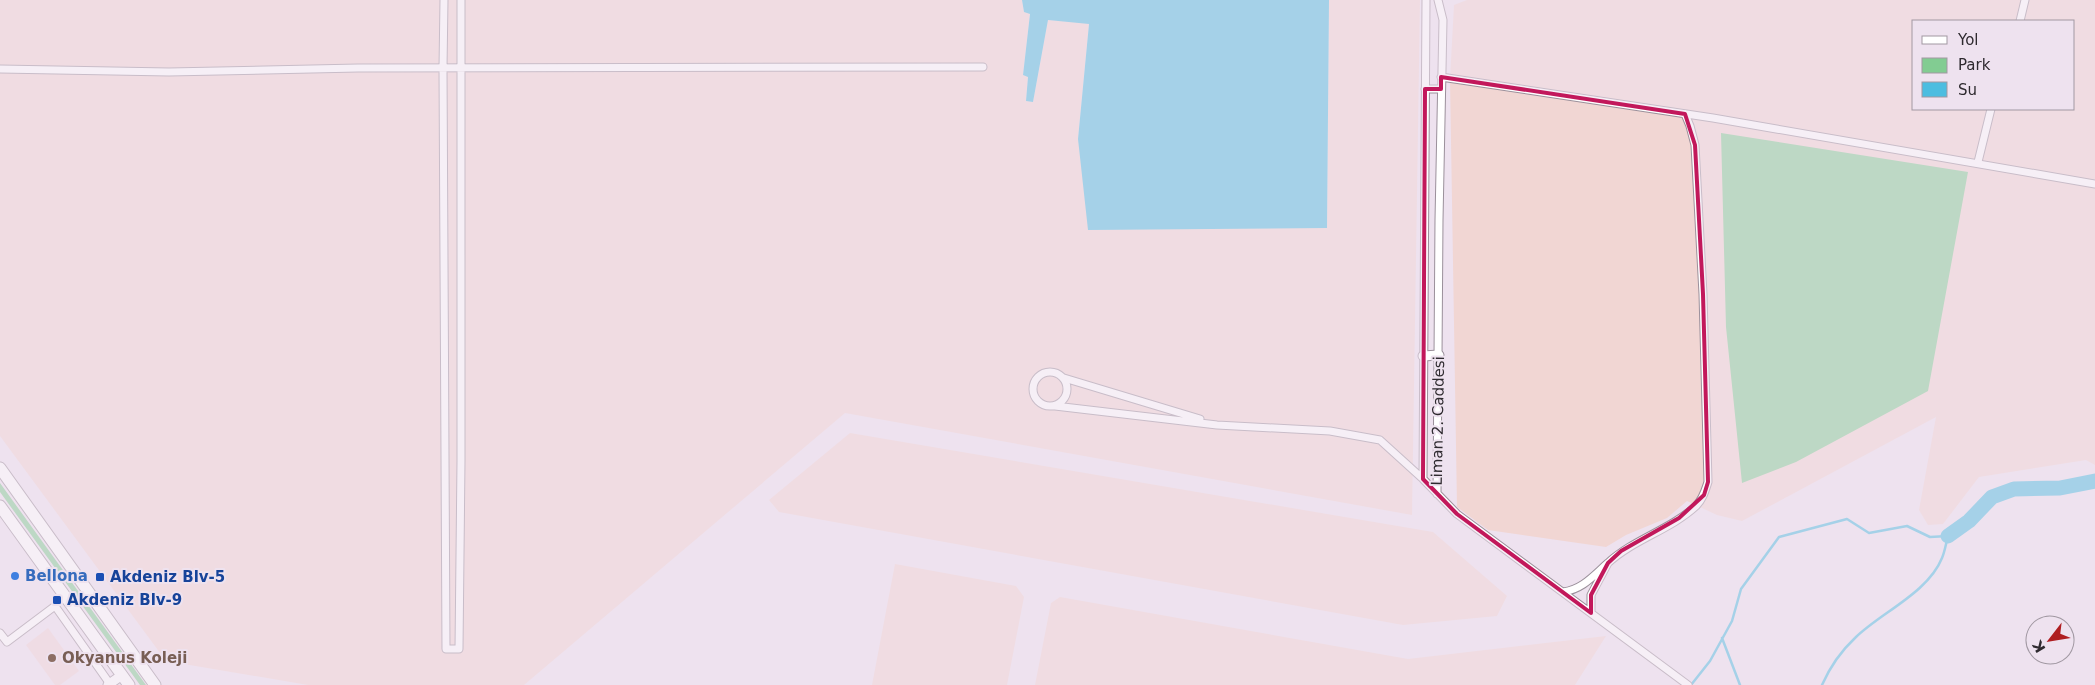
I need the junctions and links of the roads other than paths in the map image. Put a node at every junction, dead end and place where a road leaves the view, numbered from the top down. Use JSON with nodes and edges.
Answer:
{"nodes":[{"id":1,"x":444,"y":0,"type":"edge"},
{"id":2,"x":460,"y":0,"type":"edge"},
{"id":3,"x":1438,"y":0,"type":"edge"},
{"id":4,"x":2025,"y":0,"type":"edge"},
{"id":5,"x":1428,"y":1,"type":"edge"},
{"id":6,"x":2020,"y":20,"type":"edge"},
{"id":7,"x":983,"y":67,"type":"dead end"},
{"id":8,"x":443,"y":68,"type":"junction"},
{"id":9,"x":461,"y":68,"type":"junction"},
{"id":10,"x":0,"y":69,"type":"edge"},
{"id":11,"x":1441,"y":78,"type":"junction"},
{"id":12,"x":1426,"y":89,"type":"junction"},
{"id":13,"x":1441,"y":89,"type":"junction"},
{"id":14,"x":1991,"y":110,"type":"edge"},
{"id":15,"x":1685,"y":114,"type":"junction"},
{"id":16,"x":1978,"y":162,"type":"junction"},
{"id":17,"x":2095,"y":184,"type":"edge"},
{"id":18,"x":1439,"y":355,"type":"junction"},
{"id":19,"x":1423,"y":356,"type":"junction"},
{"id":20,"x":1064,"y":378,"type":"junction"},
{"id":21,"x":1055,"y":406,"type":"junction"},
{"id":22,"x":1217,"y":425,"type":"junction"},
{"id":23,"x":0,"y":468,"type":"edge"},
{"id":24,"x":1423,"y":479,"type":"junction"},
{"id":25,"x":1437,"y":494,"type":"junction"},
{"id":26,"x":0,"y":506,"type":"edge"},
{"id":27,"x":1608,"y":563,"type":"junction"},
{"id":28,"x":1562,"y":592,"type":"junction"},
{"id":29,"x":1591,"y":614,"type":"junction"},
{"id":30,"x":0,"y":633,"type":"edge"},
{"id":31,"x":122,"y":675,"type":"junction"},
{"id":32,"x":109,"y":684,"type":"edge"},
{"id":33,"x":129,"y":685,"type":"edge"},
{"id":34,"x":155,"y":685,"type":"edge"},
{"id":35,"x":1688,"y":685,"type":"edge"}],
"edges":[{"from":1,"to":8,"type":"street"},
{"from":2,"to":9,"type":"street"},
{"from":3,"to":11,"type":"street","name":"Liman 2. Caddesi"},
{"from":4,"to":6,"type":"street"},
{"from":5,"to":12,"type":"street","name":"Liman 2. Caddesi"},
{"from":7,"to":9,"type":"street"},
{"from":8,"to":9,"type":"street"},
{"from":8,"to":9,"type":"street"},
{"from":8,"to":10,"type":"street"},
{"from":11,"to":13,"type":"street","name":"Liman 2. Caddesi"},
{"from":11,"to":15,"type":"street"},
{"from":12,"to":13,"type":"street"},
{"from":12,"to":19,"type":"street","name":"Liman 2. Caddesi"},
{"from":13,"to":18,"type":"street","name":"Liman 2. Caddesi"},
{"from":14,"to":16,"type":"street"},
{"from":15,"to":16,"type":"street"},
{"from":15,"to":27,"type":"street"},
{"from":16,"to":17,"type":"street"},
{"from":18,"to":19,"type":"street"},
{"from":18,"to":25,"type":"street","name":"Liman 2. Caddesi"},
{"from":19,"to":24,"type":"street","name":"Liman 2. Caddesi"},
{"from":20,"to":21,"type":"street"},
{"from":20,"to":21,"type":"street"},
{"from":20,"to":22,"type":"street"},
{"from":21,"to":22,"type":"street"},
{"from":22,"to":24,"type":"street"},
{"from":23,"to":34,"type":"main road"},
{"from":24,"to":25,"type":"street","name":"Liman 2. Caddesi"},
{"from":25,"to":28,"type":"street"},
{"from":26,"to":31,"type":"main road"},
{"from":27,"to":28,"type":"street"},
{"from":27,"to":29,"type":"street"},
{"from":28,"to":29,"type":"street"},
{"from":29,"to":35,"type":"street"},
{"from":30,"to":32,"type":"street"},
{"from":31,"to":32,"type":"street"},
{"from":31,"to":33,"type":"main road"}]}
